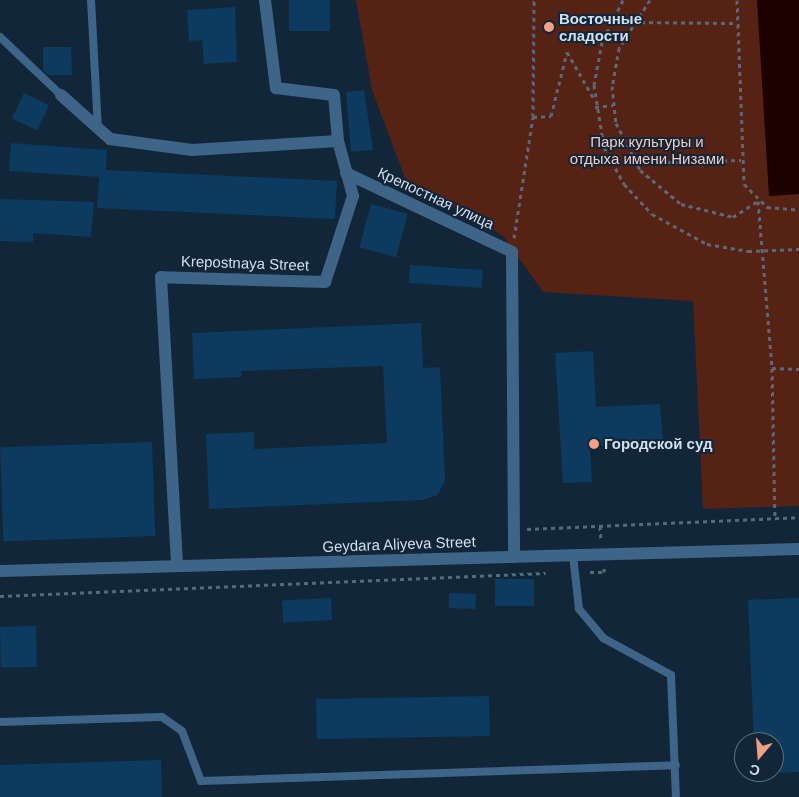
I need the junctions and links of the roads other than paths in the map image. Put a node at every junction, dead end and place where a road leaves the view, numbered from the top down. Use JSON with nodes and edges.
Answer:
{"nodes":[{"id":1,"x":91,"y":0,"type":"edge"},
{"id":2,"x":265,"y":0,"type":"edge"},
{"id":3,"x":0,"y":37,"type":"edge"},
{"id":4,"x":61,"y":95,"type":"joint"},
{"id":5,"x":98,"y":128,"type":"junction"},
{"id":6,"x":338,"y":141,"type":"junction"},
{"id":7,"x":346,"y":173,"type":"junction"},
{"id":8,"x":799,"y":549,"type":"edge"},
{"id":9,"x":573,"y":556,"type":"junction"},
{"id":10,"x":514,"y":557,"type":"junction"},
{"id":11,"x":176,"y":566,"type":"junction"},
{"id":12,"x":0,"y":571,"type":"edge"},
{"id":13,"x":0,"y":722,"type":"edge"},
{"id":14,"x":676,"y":765,"type":"junction"},
{"id":15,"x":676,"y":797,"type":"edge"}],
"edges":[{"from":1,"to":5,"type":"lane"},
{"from":2,"to":6,"type":"street","name":"Krepostnaya Street"},
{"from":3,"to":4,"type":"lane"},
{"from":4,"to":5,"type":"street"},
{"from":5,"to":6,"type":"street"},
{"from":6,"to":7,"type":"street","name":"Krepostnaya Street"},
{"from":7,"to":10,"type":"street","name":"Крепостная улица"},
{"from":7,"to":11,"type":"street","name":"Krepostnaya Street"},
{"from":8,"to":9,"type":"street","name":"Geydara Aliyeva Street"},
{"from":9,"to":10,"type":"street","name":"Geydara Aliyeva Street"},
{"from":9,"to":14,"type":"lane"},
{"from":10,"to":11,"type":"street","name":"Geydara Aliyeva Street"},
{"from":11,"to":12,"type":"street","name":"Geydara Aliyeva Street"},
{"from":13,"to":14,"type":"lane"},
{"from":14,"to":15,"type":"lane"}]}
